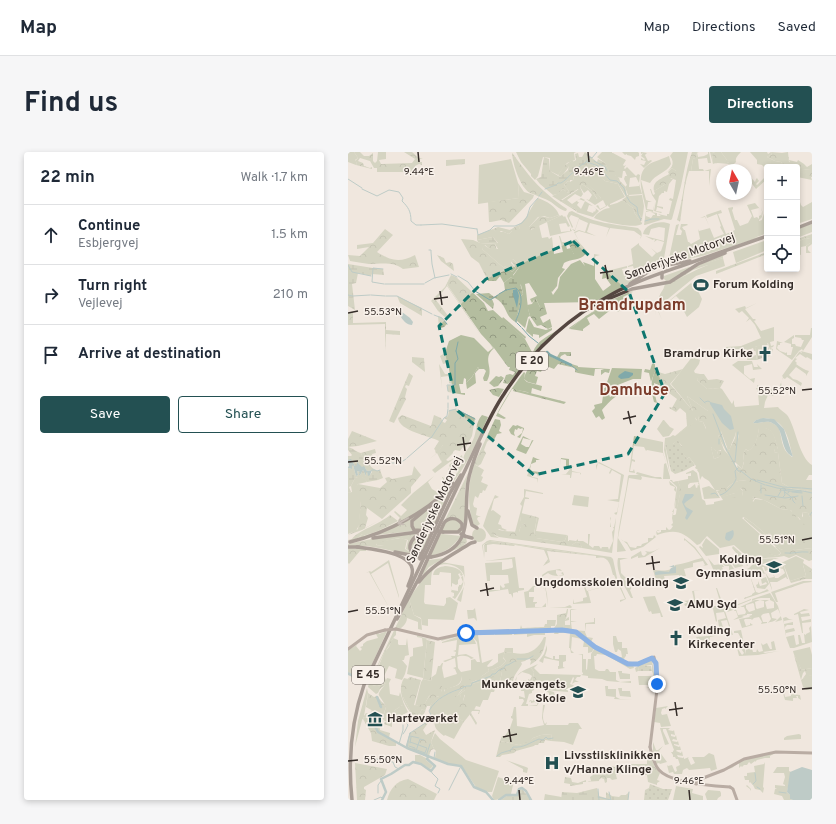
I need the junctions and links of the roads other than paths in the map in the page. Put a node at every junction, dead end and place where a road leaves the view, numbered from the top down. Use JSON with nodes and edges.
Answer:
{"nodes":[{"id":1,"x":812,"y":221,"type":"edge"},
{"id":2,"x":800,"y":226,"type":"edge"},
{"id":3,"x":764,"y":238,"type":"edge"},
{"id":4,"x":764,"y":238,"type":"edge"},
{"id":5,"x":725,"y":253,"type":"junction"},
{"id":6,"x":716,"y":254,"type":"junction"},
{"id":7,"x":662,"y":276,"type":"dead end"},
{"id":8,"x":662,"y":284,"type":"junction"},
{"id":9,"x":608,"y":299,"type":"junction"},
{"id":10,"x":595,"y":304,"type":"junction"},
{"id":11,"x":478,"y":444,"type":"junction"},
{"id":12,"x":464,"y":469,"type":"junction"},
{"id":13,"x":469,"y":476,"type":"junction"},
{"id":14,"x":476,"y":527,"type":"dead end"},
{"id":15,"x":430,"y":533,"type":"junction"},
{"id":16,"x":444,"y":533,"type":"junction"},
{"id":17,"x":471,"y":533,"type":"dead end"},
{"id":18,"x":462,"y":535,"type":"junction"},
{"id":19,"x":472,"y":538,"type":"dead end"},
{"id":20,"x":349,"y":542,"type":"edge"},
{"id":21,"x":428,"y":543,"type":"junction"},
{"id":22,"x":348,"y":547,"type":"edge"},
{"id":23,"x":357,"y":547,"type":"junction"},
{"id":24,"x":462,"y":548,"type":"junction"},
{"id":25,"x":455,"y":552,"type":"junction"},
{"id":26,"x":431,"y":558,"type":"junction"},
{"id":27,"x":405,"y":593,"type":"junction"},
{"id":28,"x":410,"y":594,"type":"junction"},
{"id":29,"x":397,"y":619,"type":"junction"},
{"id":30,"x":386,"y":632,"type":"junction"},
{"id":31,"x":348,"y":649,"type":"edge"},
{"id":32,"x":653,"y":657,"type":"junction"},
{"id":33,"x":651,"y":728,"type":"junction"},
{"id":34,"x":812,"y":754,"type":"edge"},
{"id":35,"x":684,"y":781,"type":"junction"},
{"id":36,"x":697,"y":783,"type":"junction"},
{"id":37,"x":353,"y":800,"type":"edge"},
{"id":38,"x":736,"y":800,"type":"edge"}],
"edges":[{"from":1,"to":2,"type":"highway"},
{"from":3,"to":5,"type":"highway","name":"Sønderjyske Motorvej","number":"E 20"},
{"from":4,"to":6,"type":"highway","name":"Sønderjyske Motorvej","number":"E 20"},
{"from":5,"to":8,"type":"highway"},
{"from":5,"to":9,"type":"highway","name":"Sønderjyske Motorvej","number":"E 20"},
{"from":6,"to":10,"type":"highway","name":"Sønderjyske Motorvej","number":"E 20"},
{"from":6,"to":10,"type":"highway"},
{"from":7,"to":8,"type":"highway"},
{"from":8,"to":9,"type":"highway"},
{"from":9,"to":11,"type":"highway","name":"Sønderjyske Motorvej","number":"E 20"},
{"from":10,"to":11,"type":"highway","name":"Sønderjyske Motorvej","number":"E 20"},
{"from":11,"to":12,"type":"highway","number":"E 20"},
{"from":11,"to":13,"type":"highway","number":"E 20"},
{"from":11,"to":29,"type":"highway","name":"Sønderjyske Motorvej","number":"E 45"},
{"from":11,"to":30,"type":"highway","name":"Sønderjyske Motorvej","number":"E 45"},
{"from":12,"to":15,"type":"highway"},
{"from":12,"to":20,"type":"highway","number":"E 20","one_way":true},
{"from":13,"to":14,"type":"highway"},
{"from":13,"to":26,"type":"highway","number":"E 20"},
{"from":15,"to":15,"type":"highway"},
{"from":15,"to":16,"type":"highway","bridge":true},
{"from":15,"to":20,"type":"highway","number":"E 20"},
{"from":15,"to":21,"type":"highway"},
{"from":15,"to":21,"type":"highway"},
{"from":16,"to":18,"type":"highway"},
{"from":16,"to":28,"type":"highway"},
{"from":17,"to":18,"type":"highway"},
{"from":18,"to":19,"type":"highway"},
{"from":21,"to":27,"type":"highway"},
{"from":22,"to":23,"type":"highway"},
{"from":23,"to":26,"type":"highway","bridge":true},
{"from":23,"to":27,"type":"highway"},
{"from":24,"to":25,"type":"highway"},
{"from":24,"to":25,"type":"highway"},
{"from":24,"to":26,"type":"highway"},
{"from":25,"to":28,"type":"highway"},
{"from":27,"to":30,"type":"highway"},
{"from":28,"to":29,"type":"highway"},
{"from":29,"to":37,"type":"highway","name":"Sønderjyske Motorvej","number":"E 45"},
{"from":30,"to":31,"type":"main road"},
{"from":30,"to":32,"type":"main road","bridge":true},
{"from":30,"to":37,"type":"highway","name":"Sønderjyske Motorvej","number":"E 45"},
{"from":32,"to":33,"type":"main road"},
{"from":32,"to":33,"type":"main road"},
{"from":33,"to":35,"type":"main road"},
{"from":34,"to":36,"type":"main road"},
{"from":35,"to":36,"type":"main road"},
{"from":35,"to":36,"type":"main road"},
{"from":36,"to":38,"type":"main road"}]}
